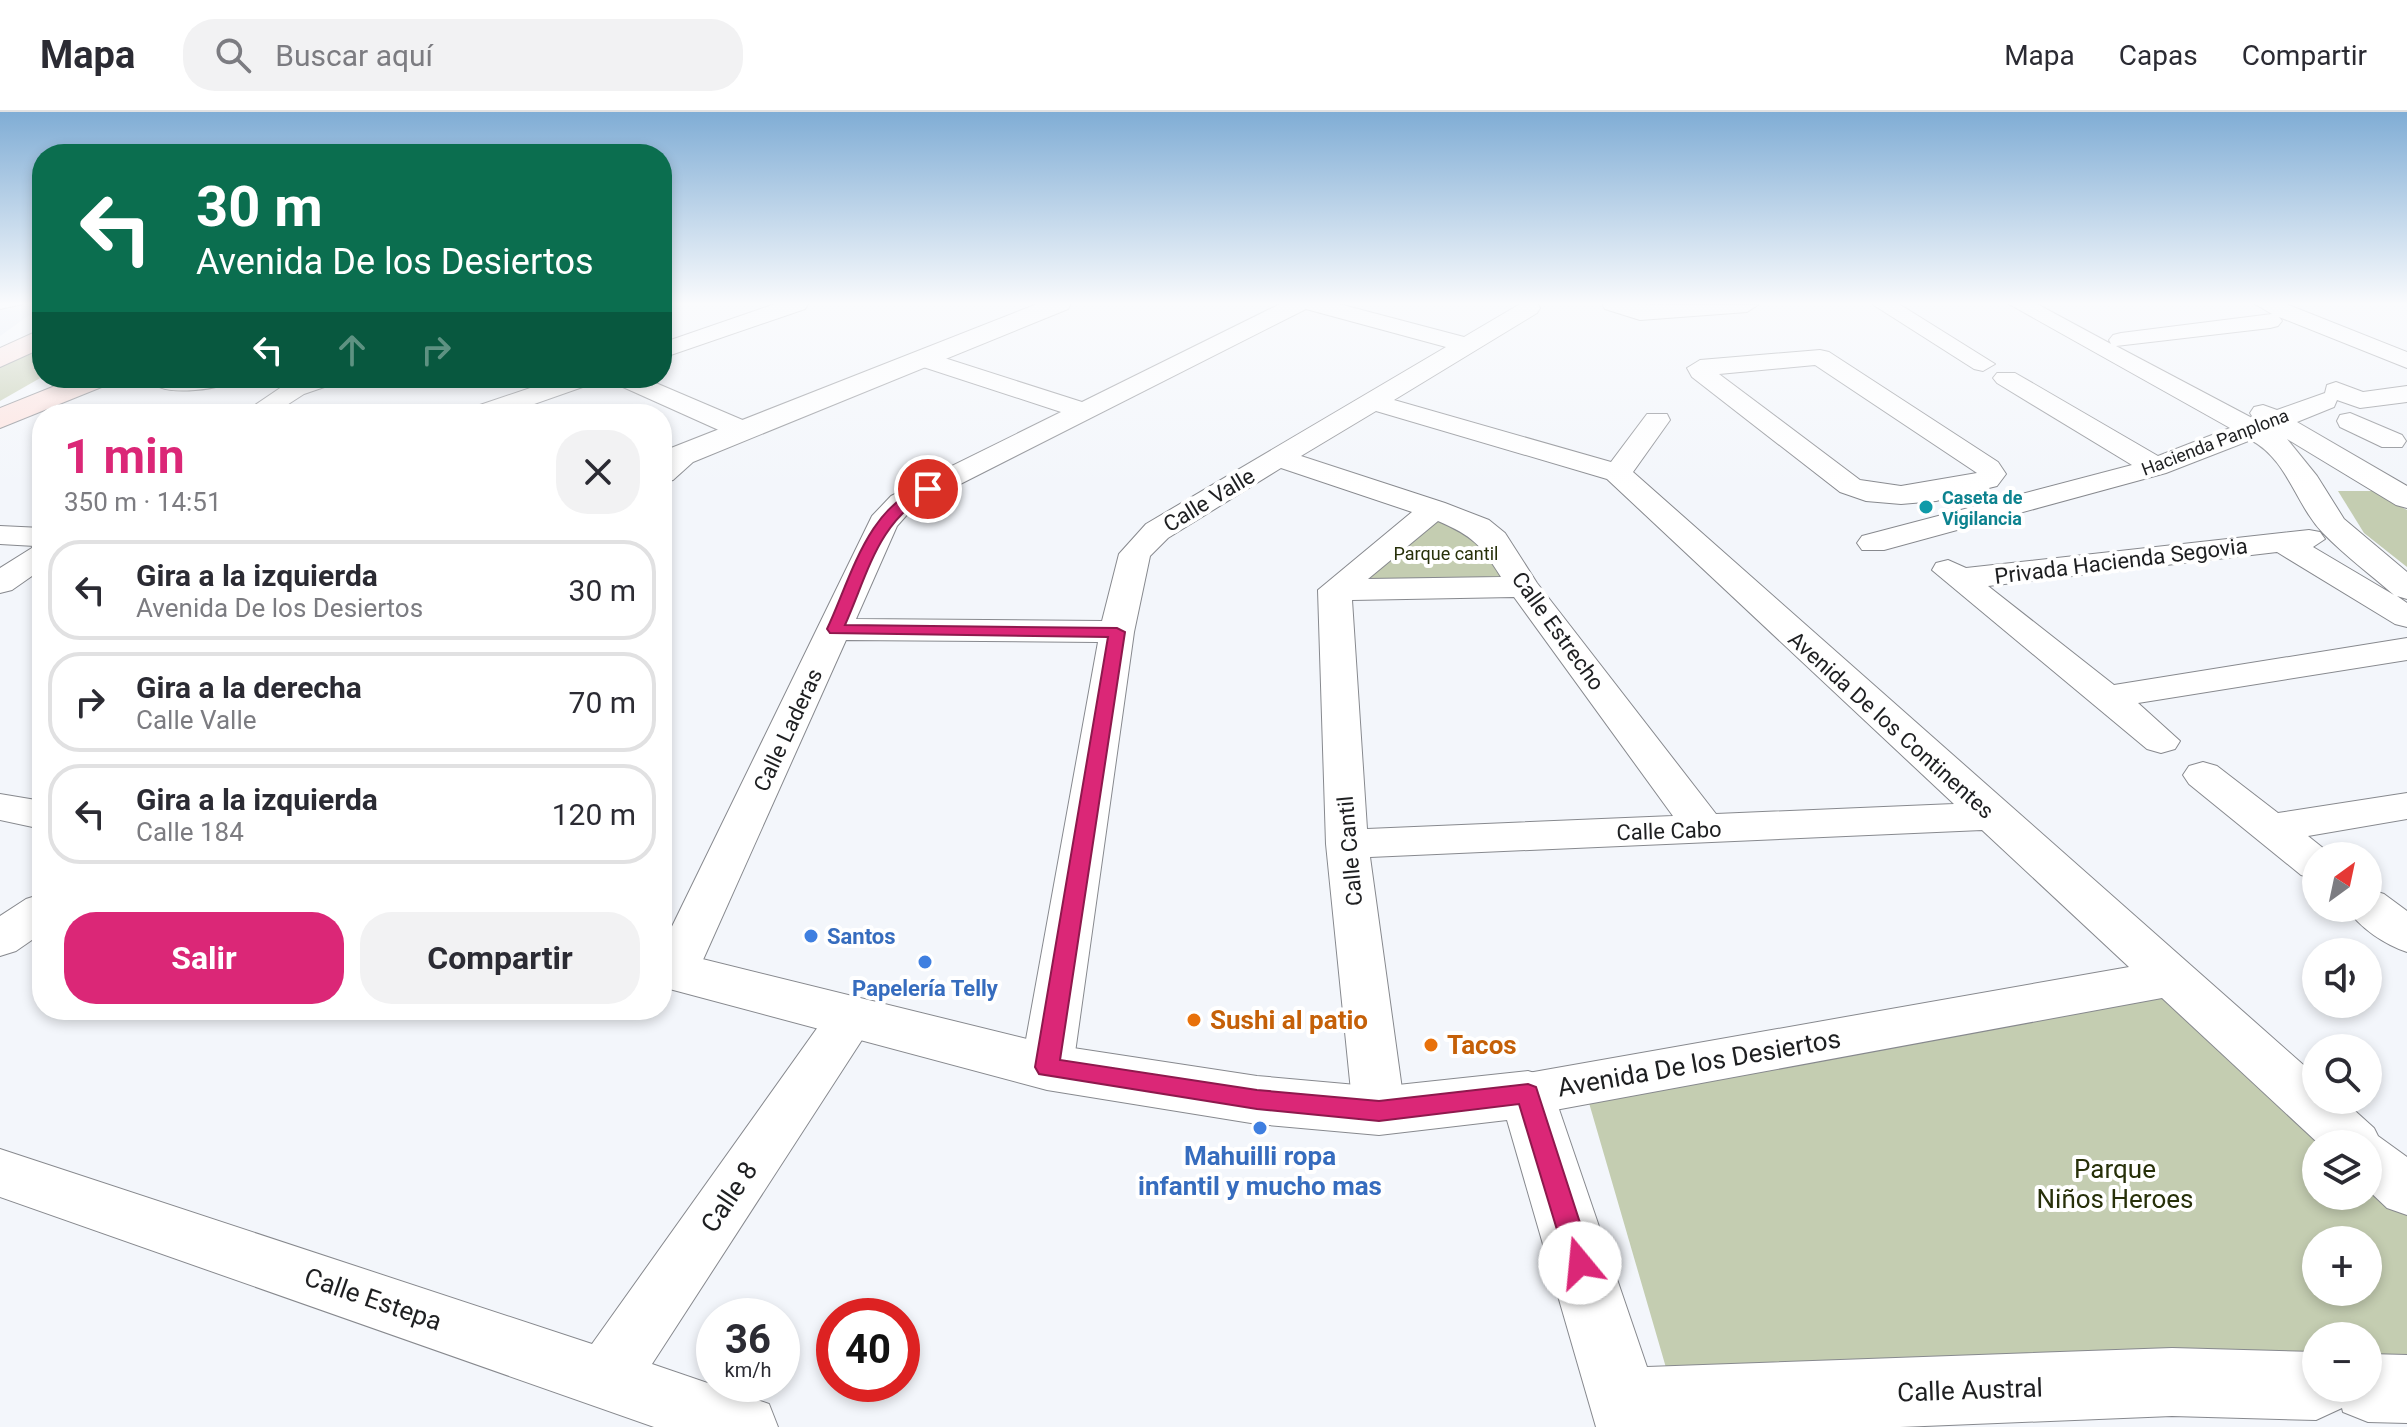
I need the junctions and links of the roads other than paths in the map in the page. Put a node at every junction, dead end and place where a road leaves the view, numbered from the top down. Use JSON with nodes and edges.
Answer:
{"nodes":[{"id":1,"x":907,"y":365,"type":"edge"},
{"id":2,"x":943,"y":365,"type":"edge"},
{"id":3,"x":1172,"y":365,"type":"edge"},
{"id":4,"x":1433,"y":365,"type":"edge"},
{"id":5,"x":1727,"y":365,"type":"edge"},
{"id":6,"x":1837,"y":365,"type":"edge"},
{"id":7,"x":1985,"y":365,"type":"edge"},
{"id":8,"x":2145,"y":365,"type":"edge"},
{"id":9,"x":2164,"y":365,"type":"edge"},
{"id":10,"x":2407,"y":380,"type":"edge"},
{"id":11,"x":41,"y":388,"type":"edge"},
{"id":12,"x":75,"y":388,"type":"edge"},
{"id":13,"x":290,"y":388,"type":"edge"},
{"id":14,"x":298,"y":388,"type":"edge"},
{"id":15,"x":556,"y":388,"type":"edge"},
{"id":16,"x":646,"y":388,"type":"edge"},
{"id":17,"x":295,"y":389,"type":"junction"},
{"id":18,"x":2407,"y":394,"type":"edge"},
{"id":19,"x":2325,"y":401,"type":"dead end"},
{"id":20,"x":1374,"y":402,"type":"junction"},
{"id":21,"x":36,"y":404,"type":"edge"},
{"id":22,"x":271,"y":404,"type":"edge"},
{"id":23,"x":509,"y":404,"type":"edge"},
{"id":24,"x":32,"y":406,"type":"edge"},
{"id":25,"x":1081,"y":410,"type":"junction"},
{"id":26,"x":0,"y":411,"type":"edge"},
{"id":27,"x":0,"y":419,"type":"edge"},
{"id":28,"x":1657,"y":420,"type":"dead end"},
{"id":29,"x":2350,"y":421,"type":"dead end"},
{"id":30,"x":2264,"y":424,"type":"junction"},
{"id":31,"x":742,"y":430,"type":"junction"},
{"id":32,"x":2400,"y":441,"type":"edge"},
{"id":33,"x":1278,"y":458,"type":"junction"},
{"id":34,"x":672,"y":464,"type":"edge"},
{"id":35,"x":2156,"y":467,"type":"junction"},
{"id":36,"x":1617,"y":473,"type":"junction"},
{"id":37,"x":2398,"y":478,"type":"edge"},
{"id":38,"x":2307,"y":482,"type":"junction"},
{"id":39,"x":1937,"y":493,"type":"junction"},
{"id":40,"x":2407,"y":499,"type":"edge"},
{"id":41,"x":1434,"y":509,"type":"junction"},
{"id":42,"x":1967,"y":515,"type":"junction"},
{"id":43,"x":0,"y":535,"type":"edge"},
{"id":44,"x":32,"y":537,"type":"edge"},
{"id":45,"x":1873,"y":543,"type":"dead end"},
{"id":46,"x":32,"y":561,"type":"edge"},
{"id":47,"x":0,"y":583,"type":"edge"},
{"id":48,"x":1523,"y":587,"type":"junction"},
{"id":49,"x":1335,"y":590,"type":"junction"},
{"id":50,"x":2406,"y":598,"type":"edge"},
{"id":51,"x":835,"y":629,"type":"junction"},
{"id":52,"x":1117,"y":632,"type":"junction"},
{"id":53,"x":2407,"y":649,"type":"edge"},
{"id":54,"x":2107,"y":697,"type":"junction"},
{"id":55,"x":2161,"y":741,"type":"dead end"},
{"id":56,"x":2203,"y":775,"type":"dead end"},
{"id":57,"x":2407,"y":806,"type":"edge"},
{"id":58,"x":1991,"y":816,"type":"junction"},
{"id":59,"x":2271,"y":828,"type":"junction"},
{"id":60,"x":1705,"y":829,"type":"junction"},
{"id":61,"x":1347,"y":844,"type":"junction"},
{"id":62,"x":2302,"y":853,"type":"edge"},
{"id":63,"x":2382,"y":916,"type":"edge"},
{"id":64,"x":32,"y":917,"type":"edge"},
{"id":65,"x":2407,"y":935,"type":"edge"},
{"id":66,"x":0,"y":939,"type":"edge"},
{"id":67,"x":672,"y":961,"type":"edge"},
{"id":68,"x":672,"y":970,"type":"edge"},
{"id":69,"x":2171,"y":978,"type":"junction"},
{"id":70,"x":852,"y":1016,"type":"junction"},
{"id":71,"x":1047,"y":1067,"type":"junction"},
{"id":72,"x":1528,"y":1094,"type":"junction"},
{"id":73,"x":1379,"y":1111,"type":"junction"},
{"id":74,"x":2339,"y":1130,"type":"edge"},
{"id":75,"x":2382,"y":1169,"type":"edge"},
{"id":76,"x":0,"y":1173,"type":"edge"},
{"id":77,"x":2407,"y":1191,"type":"edge"},
{"id":78,"x":606,"y":1378,"type":"junction"},
{"id":79,"x":2302,"y":1386,"type":"edge"},
{"id":80,"x":2382,"y":1388,"type":"edge"},
{"id":81,"x":2407,"y":1389,"type":"edge"},
{"id":82,"x":1627,"y":1415,"type":"edge"},
{"id":83,"x":746,"y":1427,"type":"edge"}],
"edges":[{"from":1,"to":31,"type":"street"},
{"from":2,"to":25,"type":"street"},
{"from":3,"to":25,"type":"street","name":"Calle Laderas"},
{"from":4,"to":20,"type":"street","name":"Calle Valle"},
{"from":5,"to":39,"type":"street"},
{"from":6,"to":39,"type":"street"},
{"from":7,"to":35,"type":"street"},
{"from":8,"to":30,"type":"street"},
{"from":9,"to":30,"type":"street"},
{"from":10,"to":18,"type":"street"},
{"from":11,"to":26,"type":"main road"},
{"from":12,"to":21,"type":"main road"},
{"from":13,"to":17,"type":"street"},
{"from":14,"to":17,"type":"street"},
{"from":15,"to":23,"type":"street"},
{"from":16,"to":31,"type":"street"},
{"from":17,"to":22,"type":"street"},
{"from":19,"to":30,"type":"street","name":"Hacienda Panplona"},
{"from":20,"to":33,"type":"street","name":"Calle Valle"},
{"from":20,"to":36,"type":"street","name":"Avenida De los Continentes"},
{"from":24,"to":27,"type":"main road"},
{"from":25,"to":51,"type":"street","name":"Calle Laderas"},
{"from":28,"to":36,"type":"street"},
{"from":29,"to":32,"type":"street"},
{"from":30,"to":35,"type":"street","name":"Hacienda Panplona"},
{"from":30,"to":37,"type":"street"},
{"from":30,"to":38,"type":"street"},
{"from":31,"to":34,"type":"street"},
{"from":32,"to":37,"type":"street"},
{"from":33,"to":41,"type":"street","name":"Calle Estrecho"},
{"from":33,"to":52,"type":"street","name":"Calle Valle"},
{"from":35,"to":42,"type":"street","name":"Hacienda Panplona"},
{"from":36,"to":58,"type":"street","name":"Avenida De los Continentes"},
{"from":37,"to":38,"type":"street"},
{"from":37,"to":40,"type":"street"},
{"from":38,"to":50,"type":"street"},
{"from":39,"to":42,"type":"street"},
{"from":41,"to":48,"type":"street","name":"Calle Estrecho"},
{"from":41,"to":49,"type":"street"},
{"from":42,"to":45,"type":"street","name":"Hacienda Panplona"},
{"from":43,"to":44,"type":"street"},
{"from":46,"to":47,"type":"street"},
{"from":48,"to":49,"type":"street"},
{"from":48,"to":60,"type":"street","name":"Calle Estrecho"},
{"from":49,"to":61,"type":"street","name":"Calle Cantil"},
{"from":50,"to":54,"type":"street","name":"Privada Hacienda Segovia"},
{"from":51,"to":52,"type":"street"},
{"from":51,"to":67,"type":"street","name":"Calle Laderas"},
{"from":52,"to":71,"type":"street","name":"Calle Valle"},
{"from":53,"to":54,"type":"street"},
{"from":54,"to":55,"type":"street","name":"Privada Hacienda Segovia"},
{"from":56,"to":59,"type":"street"},
{"from":57,"to":59,"type":"street"},
{"from":58,"to":60,"type":"street","name":"Calle Cabo"},
{"from":58,"to":69,"type":"street","name":"Avenida De los Continentes"},
{"from":59,"to":62,"type":"street"},
{"from":60,"to":61,"type":"street","name":"Calle Cabo"},
{"from":61,"to":73,"type":"street","name":"Calle Cantil"},
{"from":63,"to":65,"type":"street"},
{"from":64,"to":66,"type":"street"},
{"from":68,"to":70,"type":"street","name":"Avenida De los Desiertos"},
{"from":69,"to":72,"type":"street","name":"Avenida De los Desiertos"},
{"from":69,"to":74,"type":"street","name":"Avenida De los Continentes"},
{"from":70,"to":71,"type":"street","name":"Avenida De los Desiertos"},
{"from":70,"to":78,"type":"street","name":"Calle 8"},
{"from":71,"to":73,"type":"street","name":"Avenida De los Desiertos"},
{"from":72,"to":73,"type":"street","name":"Avenida De los Desiertos"},
{"from":72,"to":82,"type":"street"},
{"from":75,"to":77,"type":"street"},
{"from":76,"to":78,"type":"street","name":"Calle Estepa"},
{"from":78,"to":83,"type":"street","name":"Calle Estepa"},
{"from":79,"to":82,"type":"street","name":"Calle Austral"},
{"from":80,"to":81,"type":"street"}]}
